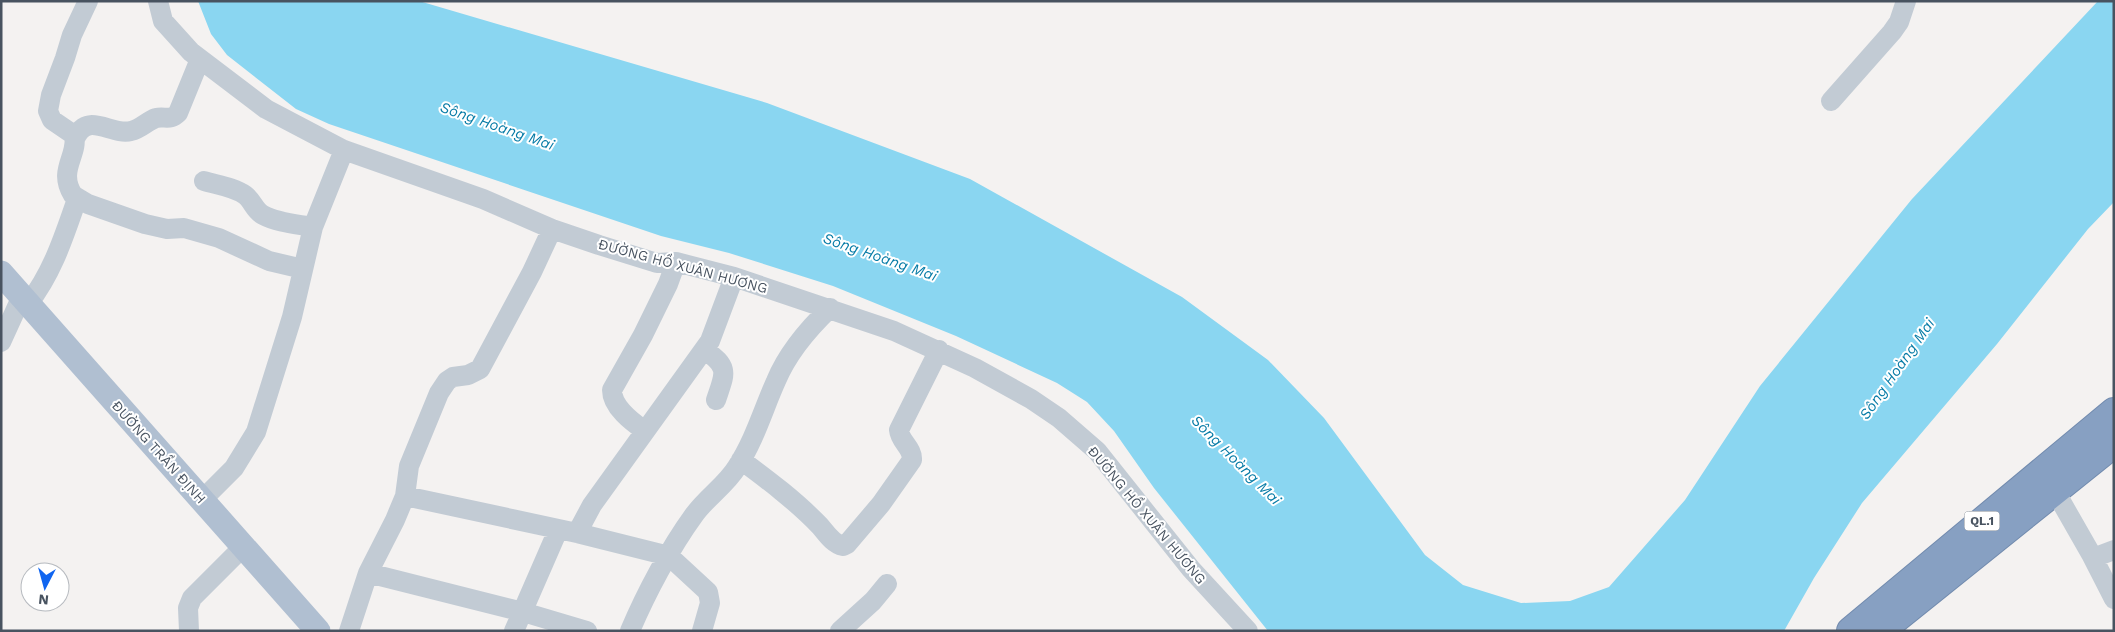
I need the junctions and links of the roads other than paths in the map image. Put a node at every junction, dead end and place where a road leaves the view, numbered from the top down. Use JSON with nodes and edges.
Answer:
{"nodes":[{"id":1,"x":88,"y":1,"type":"edge"},
{"id":2,"x":158,"y":1,"type":"edge"},
{"id":3,"x":1906,"y":1,"type":"edge"},
{"id":4,"x":200,"y":59,"type":"junction"},
{"id":5,"x":1831,"y":102,"type":"dead end"},
{"id":6,"x":75,"y":139,"type":"junction"},
{"id":7,"x":344,"y":150,"type":"junction"},
{"id":8,"x":204,"y":181,"type":"dead end"},
{"id":9,"x":77,"y":199,"type":"junction"},
{"id":10,"x":313,"y":227,"type":"junction"},
{"id":11,"x":552,"y":229,"type":"junction"},
{"id":12,"x":676,"y":262,"type":"junction"},
{"id":13,"x":303,"y":269,"type":"junction"},
{"id":14,"x":1,"y":273,"type":"edge"},
{"id":15,"x":734,"y":278,"type":"junction"},
{"id":16,"x":25,"y":300,"type":"junction"},
{"id":17,"x":830,"y":308,"type":"junction"},
{"id":18,"x":1,"y":342,"type":"edge"},
{"id":19,"x":705,"y":350,"type":"junction"},
{"id":20,"x":939,"y":350,"type":"junction"},
{"id":21,"x":716,"y":400,"type":"dead end"},
{"id":22,"x":2114,"y":412,"type":"edge"},
{"id":23,"x":645,"y":431,"type":"junction"},
{"id":24,"x":2114,"y":443,"type":"edge"},
{"id":25,"x":741,"y":460,"type":"junction"},
{"id":26,"x":2055,"y":491,"type":"junction"},
{"id":27,"x":405,"y":496,"type":"junction"},
{"id":28,"x":202,"y":500,"type":"junction"},
{"id":29,"x":568,"y":532,"type":"junction"},
{"id":30,"x":243,"y":547,"type":"junction"},
{"id":31,"x":2114,"y":550,"type":"edge"},
{"id":32,"x":668,"y":556,"type":"junction"},
{"id":33,"x":2094,"y":558,"type":"junction"},
{"id":34,"x":368,"y":573,"type":"junction"},
{"id":35,"x":887,"y":584,"type":"dead end"},
{"id":36,"x":2114,"y":599,"type":"edge"},
{"id":37,"x":523,"y":612,"type":"junction"},
{"id":38,"x":1884,"y":629,"type":"edge"},
{"id":39,"x":190,"y":631,"type":"edge"},
{"id":40,"x":318,"y":631,"type":"edge"},
{"id":41,"x":349,"y":631,"type":"edge"},
{"id":42,"x":514,"y":631,"type":"edge"},
{"id":43,"x":587,"y":631,"type":"edge"},
{"id":44,"x":630,"y":631,"type":"edge"},
{"id":45,"x":702,"y":631,"type":"edge"},
{"id":46,"x":840,"y":631,"type":"edge"},
{"id":47,"x":1248,"y":631,"type":"edge"},
{"id":48,"x":1851,"y":631,"type":"edge"}],
"edges":[{"from":1,"to":6,"type":"street"},
{"from":2,"to":4,"type":"street","name":"ĐƯỜNG HỒ XUÂN HƯƠNG"},
{"from":3,"to":5,"type":"street"},
{"from":4,"to":6,"type":"street"},
{"from":4,"to":7,"type":"street","name":"ĐƯỜNG HỒ XUÂN HƯƠNG"},
{"from":6,"to":9,"type":"street"},
{"from":7,"to":10,"type":"street"},
{"from":7,"to":11,"type":"street","name":"ĐƯỜNG HỒ XUÂN HƯƠNG"},
{"from":8,"to":10,"type":"street"},
{"from":9,"to":13,"type":"street"},
{"from":9,"to":16,"type":"street"},
{"from":10,"to":13,"type":"street"},
{"from":11,"to":12,"type":"street","name":"ĐƯỜNG HỒ XUÂN HƯƠNG"},
{"from":11,"to":27,"type":"street"},
{"from":12,"to":15,"type":"street","name":"ĐƯỜNG HỒ XUÂN HƯƠNG"},
{"from":12,"to":23,"type":"street"},
{"from":13,"to":28,"type":"street"},
{"from":14,"to":16,"type":"main road","name":"ĐƯỜNG TRẦN ĐỊNH"},
{"from":15,"to":17,"type":"street","name":"ĐƯỜNG HỒ XUÂN HƯƠNG"},
{"from":15,"to":19,"type":"street"},
{"from":16,"to":18,"type":"street"},
{"from":16,"to":28,"type":"main road","name":"ĐƯỜNG TRẦN ĐỊNH"},
{"from":17,"to":20,"type":"street","name":"ĐƯỜNG HỒ XUÂN HƯƠNG"},
{"from":17,"to":25,"type":"street"},
{"from":19,"to":21,"type":"street"},
{"from":19,"to":23,"type":"street"},
{"from":20,"to":25,"type":"street"},
{"from":20,"to":47,"type":"street","name":"ĐƯỜNG HỒ XUÂN HƯƠNG"},
{"from":22,"to":48,"type":"highway","number":"QL.1"},
{"from":23,"to":29,"type":"street"},
{"from":24,"to":26,"type":"highway","number":"QL.1"},
{"from":25,"to":32,"type":"street"},
{"from":26,"to":33,"type":"street"},
{"from":26,"to":38,"type":"highway","number":"QL.1"},
{"from":27,"to":29,"type":"street"},
{"from":27,"to":34,"type":"street"},
{"from":28,"to":30,"type":"main road","name":"ĐƯỜNG TRẦN ĐỊNH"},
{"from":29,"to":32,"type":"street"},
{"from":29,"to":37,"type":"street"},
{"from":30,"to":39,"type":"street"},
{"from":30,"to":40,"type":"main road","name":"ĐƯỜNG TRẦN ĐỊNH"},
{"from":31,"to":33,"type":"street"},
{"from":32,"to":44,"type":"street"},
{"from":32,"to":45,"type":"street"},
{"from":33,"to":36,"type":"street"},
{"from":34,"to":37,"type":"street"},
{"from":34,"to":41,"type":"street"},
{"from":35,"to":46,"type":"street"},
{"from":37,"to":42,"type":"street"},
{"from":37,"to":43,"type":"street"}]}
